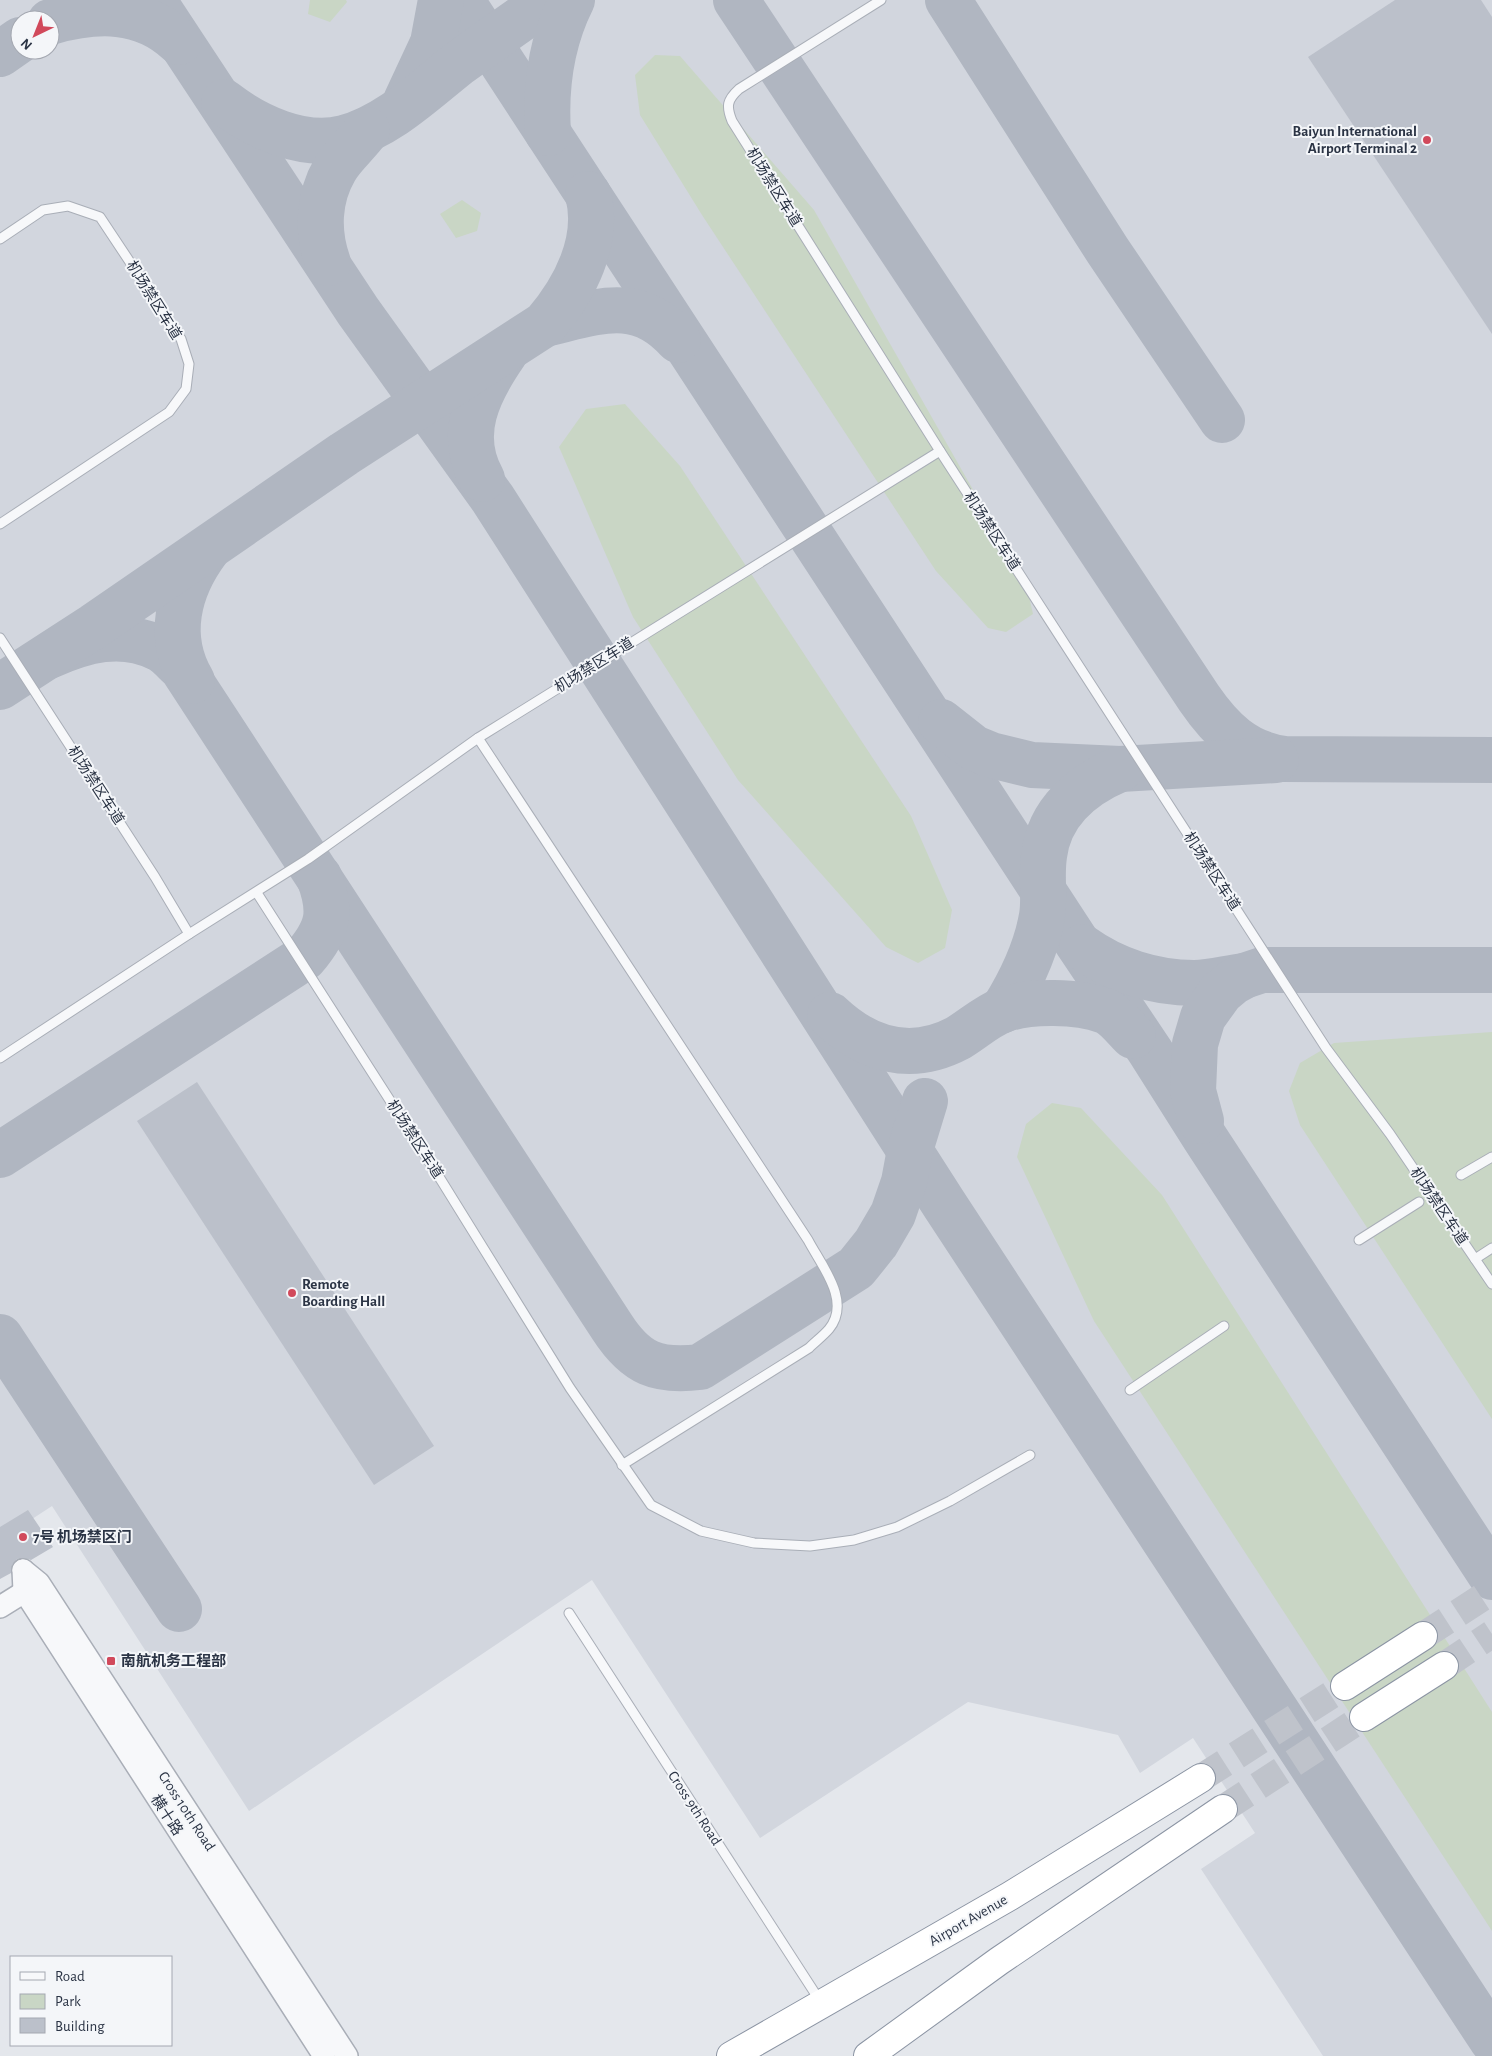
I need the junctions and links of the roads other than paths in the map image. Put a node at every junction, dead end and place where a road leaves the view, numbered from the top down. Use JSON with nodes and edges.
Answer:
{"nodes":[{"id":1,"x":881,"y":0,"type":"edge"},
{"id":2,"x":0,"y":239,"type":"edge"},
{"id":3,"x":940,"y":451,"type":"junction"},
{"id":4,"x":0,"y":524,"type":"edge"},
{"id":5,"x":0,"y":638,"type":"edge"},
{"id":6,"x":478,"y":738,"type":"junction"},
{"id":7,"x":256,"y":893,"type":"junction"},
{"id":8,"x":189,"y":934,"type":"junction"},
{"id":9,"x":0,"y":1058,"type":"edge"},
{"id":10,"x":1492,"y":1157,"type":"edge"},
{"id":11,"x":1462,"y":1175,"type":"dead end"},
{"id":12,"x":1420,"y":1202,"type":"dead end"},
{"id":13,"x":1358,"y":1240,"type":"dead end"},
{"id":14,"x":1492,"y":1248,"type":"edge"},
{"id":15,"x":1475,"y":1259,"type":"junction"},
{"id":16,"x":1492,"y":1284,"type":"edge"},
{"id":17,"x":1224,"y":1326,"type":"dead end"},
{"id":18,"x":1130,"y":1390,"type":"dead end"},
{"id":19,"x":1030,"y":1455,"type":"dead end"},
{"id":20,"x":622,"y":1465,"type":"junction"},
{"id":21,"x":27,"y":1578,"type":"junction"},
{"id":22,"x":0,"y":1607,"type":"edge"},
{"id":23,"x":569,"y":1613,"type":"dead end"},
{"id":24,"x":1423,"y":1636,"type":"tunnel mouth"},
{"id":25,"x":1444,"y":1666,"type":"tunnel mouth"},
{"id":26,"x":1345,"y":1686,"type":"tunnel mouth"},
{"id":27,"x":1364,"y":1717,"type":"tunnel mouth"},
{"id":28,"x":1201,"y":1778,"type":"tunnel mouth"},
{"id":29,"x":1223,"y":1809,"type":"tunnel mouth"},
{"id":30,"x":822,"y":2003,"type":"junction"},
{"id":31,"x":880,"y":2051,"type":"edge"},
{"id":32,"x":324,"y":2056,"type":"edge"},
{"id":33,"x":347,"y":2056,"type":"edge"},
{"id":34,"x":731,"y":2056,"type":"edge"}],
"edges":[{"from":1,"to":3,"type":"lane","name":"机场禁区车道"},
{"from":2,"to":4,"type":"lane","name":"机场禁区车道"},
{"from":3,"to":6,"type":"lane","name":"机场禁区车道"},
{"from":3,"to":15,"type":"lane","name":"机场禁区车道"},
{"from":5,"to":8,"type":"lane","name":"机场禁区车道"},
{"from":6,"to":7,"type":"lane","name":"机场禁区车道"},
{"from":6,"to":20,"type":"lane"},
{"from":7,"to":8,"type":"lane","name":"机场禁区车道"},
{"from":7,"to":20,"type":"lane","name":"机场禁区车道"},
{"from":8,"to":9,"type":"lane","name":"机场禁区车道"},
{"from":10,"to":11,"type":"lane"},
{"from":12,"to":13,"type":"lane"},
{"from":14,"to":15,"type":"lane"},
{"from":15,"to":16,"type":"lane","name":"机场禁区车道"},
{"from":17,"to":18,"type":"lane"},
{"from":19,"to":20,"type":"lane","name":"机场禁区车道"},
{"from":21,"to":22,"type":"street"},
{"from":21,"to":32,"type":"street","name":"横十路"},
{"from":21,"to":33,"type":"street","name":"Cross 10th Road"},
{"from":23,"to":30,"type":"lane","name":"Cross 9th Road"},
{"from":24,"to":26,"type":"highway"},
{"from":25,"to":27,"type":"highway"},
{"from":28,"to":30,"type":"highway","name":"Airport Avenue"},
{"from":29,"to":31,"type":"highway"},
{"from":30,"to":34,"type":"highway","name":"Airport Avenue"}]}
